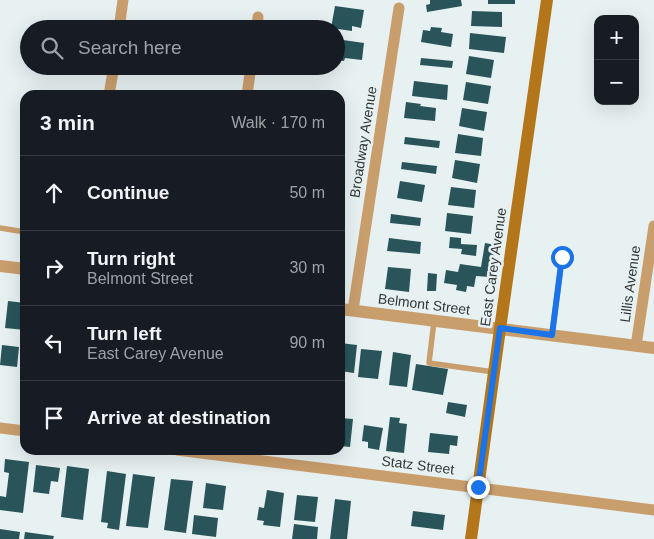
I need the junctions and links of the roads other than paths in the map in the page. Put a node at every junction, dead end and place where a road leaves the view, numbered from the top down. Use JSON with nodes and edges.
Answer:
{"nodes":[{"id":1,"x":123,"y":0,"type":"edge"},
{"id":2,"x":547,"y":0,"type":"edge"},
{"id":3,"x":399,"y":8,"type":"dead end"},
{"id":4,"x":258,"y":17,"type":"dead end"},
{"id":5,"x":120,"y":20,"type":"edge"},
{"id":6,"x":258,"y":20,"type":"edge"},
{"id":7,"x":112,"y":75,"type":"edge"},
{"id":8,"x":250,"y":75,"type":"edge"},
{"id":9,"x":110,"y":90,"type":"edge"},
{"id":10,"x":248,"y":90,"type":"edge"},
{"id":11,"x":654,"y":226,"type":"edge"},
{"id":12,"x":0,"y":228,"type":"edge"},
{"id":13,"x":20,"y":231,"type":"edge"},
{"id":14,"x":562,"y":257,"type":"dead end"},
{"id":15,"x":0,"y":266,"type":"edge"},
{"id":16,"x":20,"y":268,"type":"edge"},
{"id":17,"x":345,"y":309,"type":"edge"},
{"id":18,"x":353,"y":310,"type":"junction"},
{"id":19,"x":434,"y":320,"type":"junction"},
{"id":20,"x":500,"y":328,"type":"junction"},
{"id":21,"x":552,"y":335,"type":"junction"},
{"id":22,"x":636,"y":346,"type":"junction"},
{"id":23,"x":654,"y":348,"type":"edge"},
{"id":24,"x":494,"y":372,"type":"junction"},
{"id":25,"x":0,"y":428,"type":"edge"},
{"id":26,"x":20,"y":430,"type":"edge"},
{"id":27,"x":218,"y":455,"type":"edge"},
{"id":28,"x":478,"y":487,"type":"junction"},
{"id":29,"x":654,"y":510,"type":"edge"},
{"id":30,"x":472,"y":539,"type":"edge"}],
"edges":[{"from":1,"to":5,"type":"street"},
{"from":2,"to":20,"type":"main road","name":"East Carey Avenue"},
{"from":3,"to":18,"type":"street","name":"Broadway Avenue"},
{"from":4,"to":6,"type":"street"},
{"from":7,"to":9,"type":"street"},
{"from":8,"to":10,"type":"street"},
{"from":11,"to":22,"type":"street","name":"Lillis Avenue"},
{"from":12,"to":13,"type":"lane"},
{"from":14,"to":21,"type":"lane"},
{"from":15,"to":16,"type":"street"},
{"from":17,"to":18,"type":"street","name":"Belmont Street"},
{"from":18,"to":19,"type":"street","name":"Belmont Street"},
{"from":19,"to":20,"type":"street","name":"Belmont Street"},
{"from":19,"to":24,"type":"lane"},
{"from":20,"to":21,"type":"street","name":"Belmont Street"},
{"from":20,"to":24,"type":"main road","name":"East Carey Avenue"},
{"from":21,"to":22,"type":"street","name":"Belmont Street"},
{"from":22,"to":23,"type":"street","name":"Belmont Street"},
{"from":24,"to":28,"type":"main road","name":"East Carey Avenue"},
{"from":25,"to":26,"type":"street"},
{"from":27,"to":28,"type":"street","name":"Statz Street"},
{"from":28,"to":29,"type":"street","name":"Statz Street"},
{"from":28,"to":30,"type":"main road","name":"East Carey Avenue"}]}
